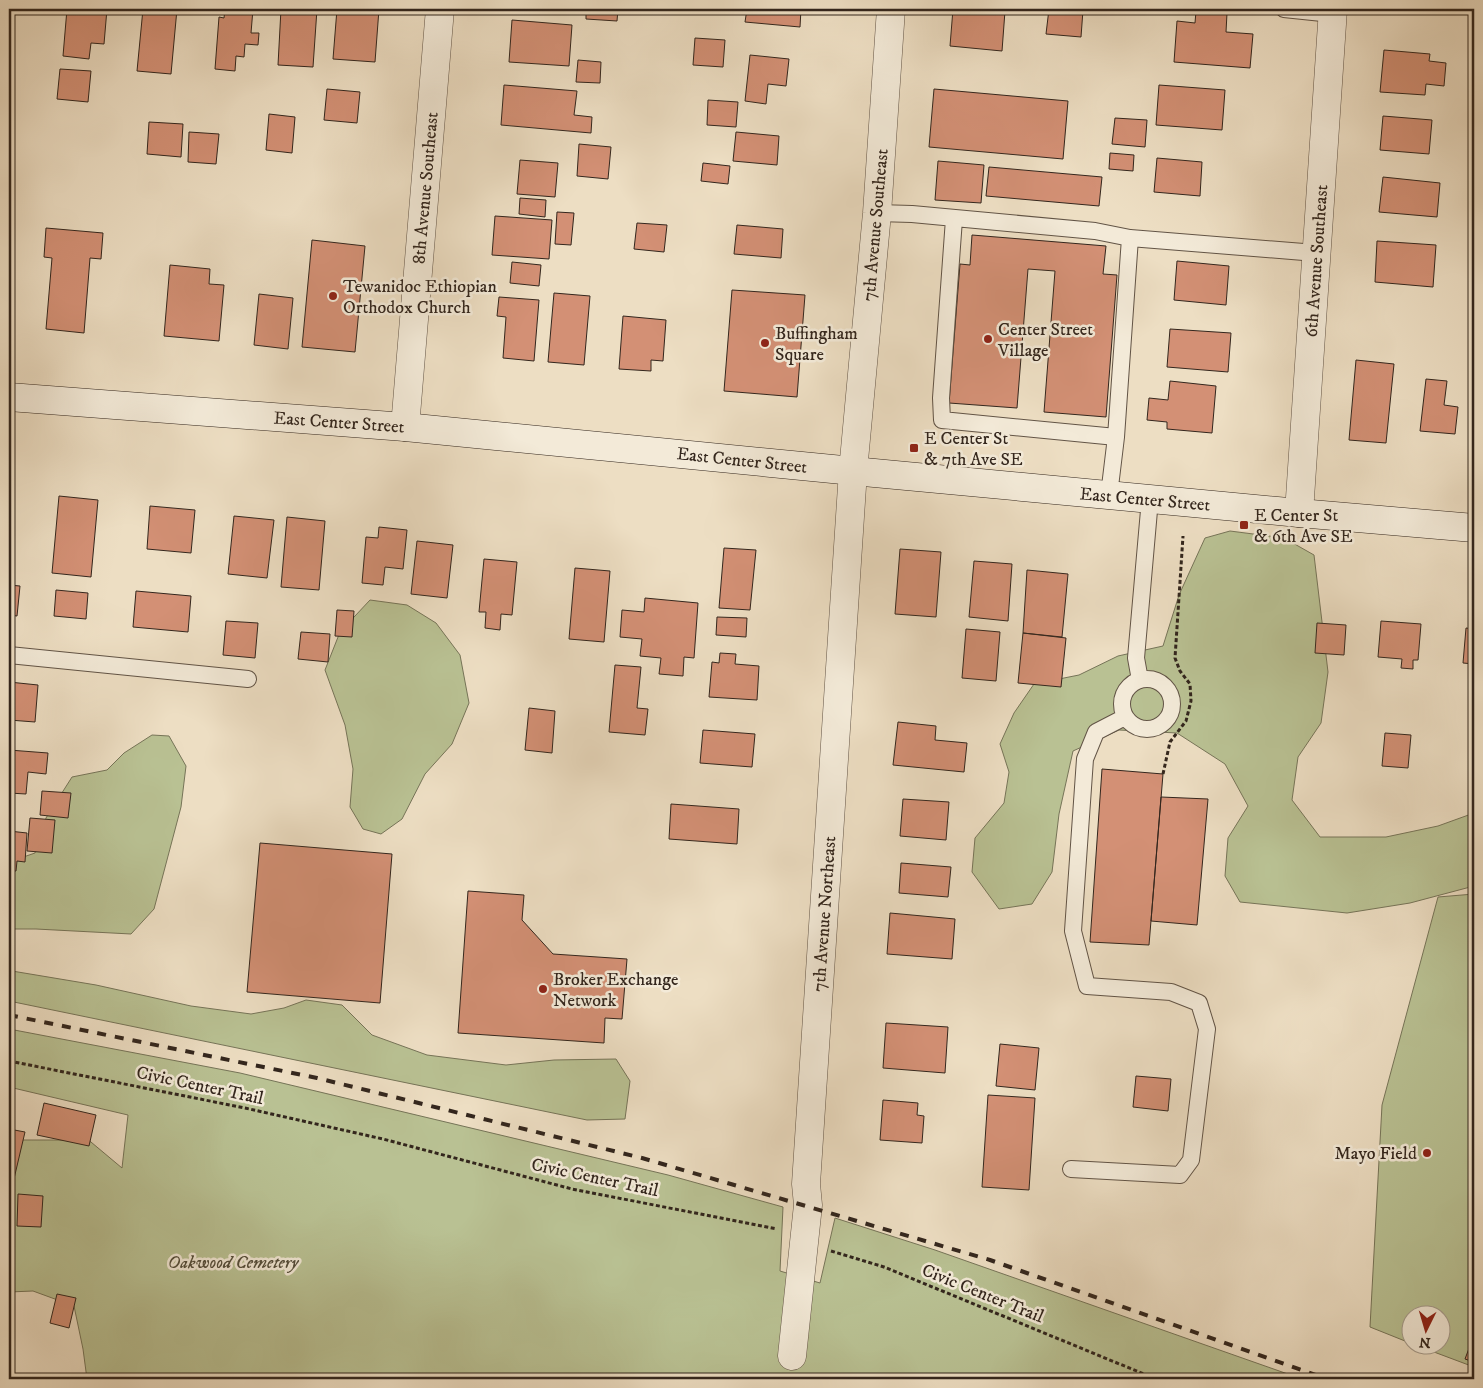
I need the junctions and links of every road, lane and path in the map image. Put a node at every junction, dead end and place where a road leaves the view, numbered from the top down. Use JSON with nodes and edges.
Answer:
{"nodes":[{"id":1,"x":440,"y":9,"type":"edge"},
{"id":2,"x":891,"y":9,"type":"edge"},
{"id":3,"x":1284,"y":9,"type":"edge"},
{"id":4,"x":1333,"y":11,"type":"edge"},
{"id":5,"x":877,"y":213,"type":"junction"},
{"id":6,"x":954,"y":219,"type":"junction"},
{"id":7,"x":1130,"y":238,"type":"junction"},
{"id":8,"x":1316,"y":253,"type":"junction"},
{"id":9,"x":9,"y":397,"type":"edge"},
{"id":10,"x":405,"y":427,"type":"junction"},
{"id":11,"x":1116,"y":437,"type":"junction"},
{"id":12,"x":853,"y":471,"type":"junction"},
{"id":13,"x":1109,"y":495,"type":"junction"},
{"id":14,"x":1150,"y":499,"type":"junction"},
{"id":15,"x":1299,"y":513,"type":"junction"},
{"id":16,"x":1474,"y":528,"type":"edge"},
{"id":17,"x":1183,"y":536,"type":"dead end"},
{"id":18,"x":9,"y":655,"type":"edge"},
{"id":19,"x":248,"y":678,"type":"dead end"},
{"id":20,"x":1140,"y":680,"type":"junction"},
{"id":21,"x":1125,"y":717,"type":"junction"},
{"id":22,"x":1163,"y":774,"type":"dead end"},
{"id":23,"x":9,"y":1061,"type":"edge"},
{"id":24,"x":1071,"y":1170,"type":"dead end"},
{"id":25,"x":804,"y":1242,"type":"junction"},
{"id":26,"x":792,"y":1356,"type":"dead end"},
{"id":27,"x":1156,"y":1379,"type":"edge"}],
"edges":[{"from":1,"to":10,"type":"street","name":"8th Avenue Southeast"},
{"from":2,"to":5,"type":"street","name":"7th Avenue Southeast"},
{"from":3,"to":4,"type":"lane"},
{"from":4,"to":8,"type":"street","name":"6th Avenue Southeast"},
{"from":5,"to":6,"type":"lane"},
{"from":5,"to":12,"type":"street","name":"7th Avenue Southeast"},
{"from":6,"to":7,"type":"lane"},
{"from":6,"to":11,"type":"lane"},
{"from":7,"to":8,"type":"lane"},
{"from":7,"to":11,"type":"lane"},
{"from":8,"to":15,"type":"street","name":"6th Avenue Southeast"},
{"from":9,"to":10,"type":"street","name":"East Center Street"},
{"from":10,"to":12,"type":"street","name":"East Center Street"},
{"from":11,"to":13,"type":"lane"},
{"from":12,"to":13,"type":"street","name":"East Center Street"},
{"from":12,"to":25,"type":"street","name":"7th Avenue Northeast"},
{"from":13,"to":14,"type":"street","name":"East Center Street"},
{"from":14,"to":15,"type":"street","name":"East Center Street"},
{"from":14,"to":20,"type":"lane"},
{"from":15,"to":16,"type":"street","name":"East Center Street"},
{"from":17,"to":22,"type":"path"},
{"from":18,"to":19,"type":"lane"},
{"from":20,"to":21,"type":"lane"},
{"from":20,"to":21,"type":"lane"},
{"from":21,"to":24,"type":"lane"},
{"from":23,"to":25,"type":"path","name":"Civic Center Trail"},
{"from":25,"to":26,"type":"street","name":"7th Avenue Northeast"},
{"from":25,"to":27,"type":"path","name":"Civic Center Trail"}]}
